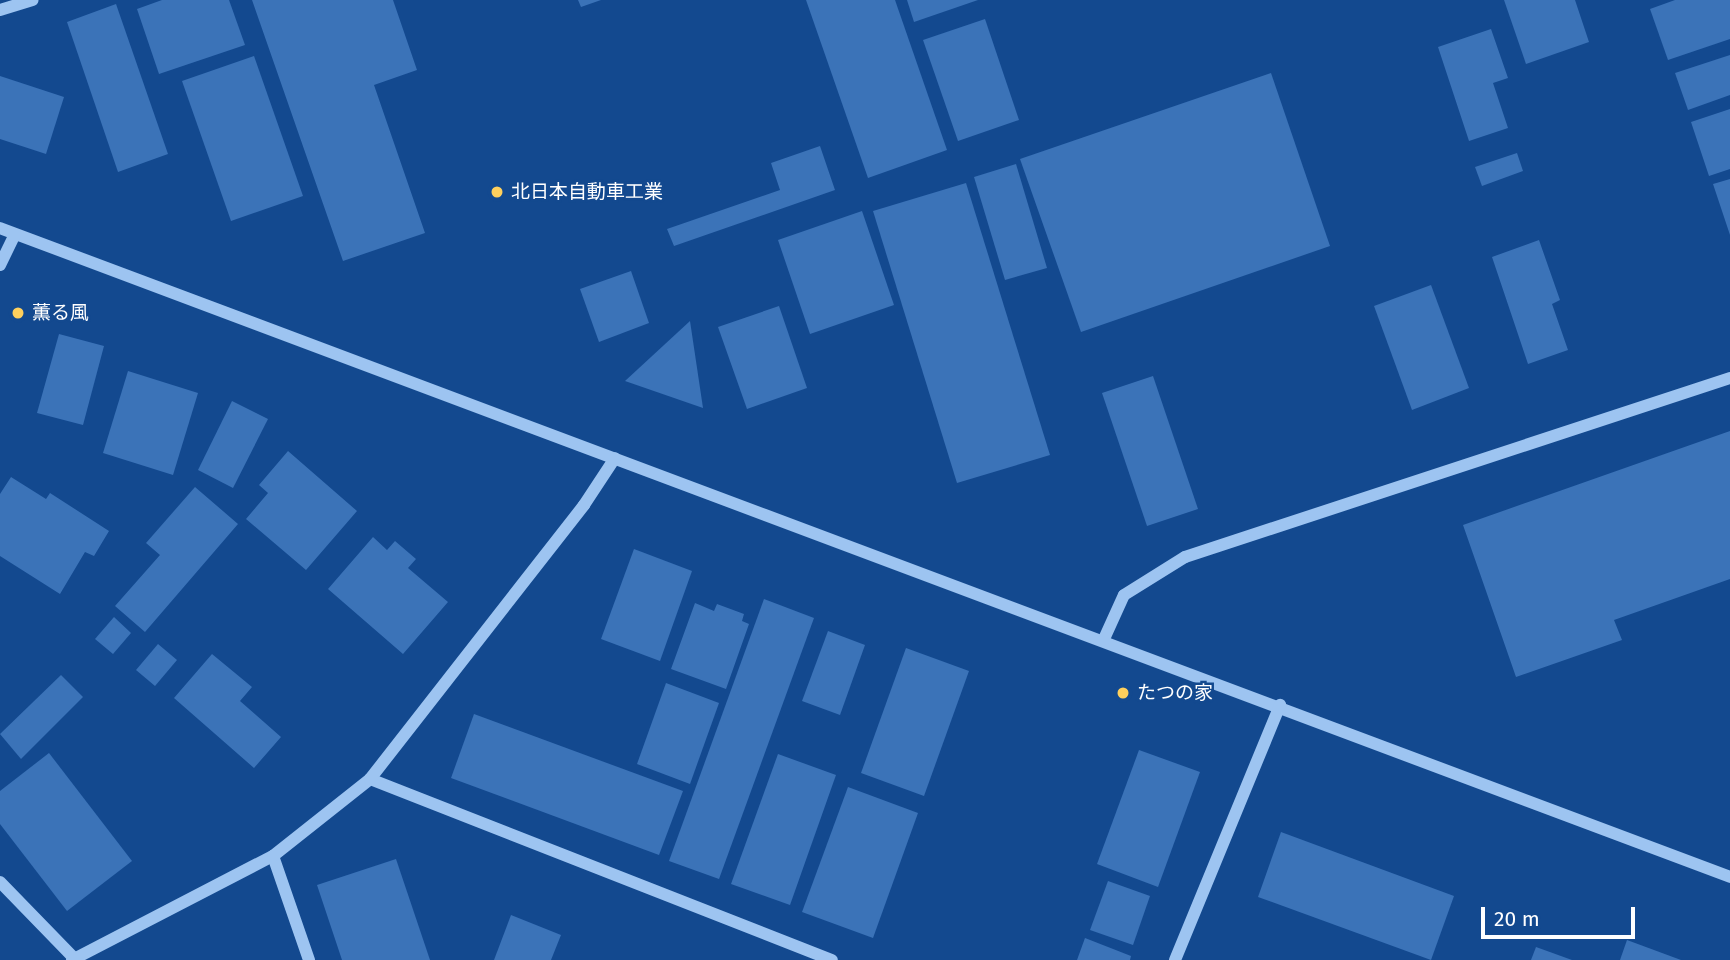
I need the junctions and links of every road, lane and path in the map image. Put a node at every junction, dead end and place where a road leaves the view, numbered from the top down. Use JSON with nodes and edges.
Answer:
{"nodes":[{"id":1,"x":32,"y":0,"type":"edge"},
{"id":2,"x":0,"y":10,"type":"edge"},
{"id":3,"x":0,"y":229,"type":"edge"},
{"id":4,"x":15,"y":234,"type":"junction"},
{"id":5,"x":0,"y":265,"type":"edge"},
{"id":6,"x":1730,"y":378,"type":"edge"},
{"id":7,"x":615,"y":458,"type":"junction"},
{"id":8,"x":1104,"y":639,"type":"junction"},
{"id":9,"x":1280,"y":705,"type":"junction"},
{"id":10,"x":370,"y":779,"type":"junction"},
{"id":11,"x":273,"y":856,"type":"junction"},
{"id":12,"x":1730,"y":877,"type":"edge"},
{"id":13,"x":0,"y":882,"type":"edge"},
{"id":14,"x":73,"y":959,"type":"edge"},
{"id":15,"x":309,"y":960,"type":"edge"},
{"id":16,"x":832,"y":960,"type":"edge"},
{"id":17,"x":1175,"y":960,"type":"edge"}],
"edges":[{"from":1,"to":2,"type":"street"},
{"from":3,"to":4,"type":"street"},
{"from":4,"to":5,"type":"street"},
{"from":4,"to":7,"type":"street"},
{"from":6,"to":8,"type":"street"},
{"from":7,"to":8,"type":"street"},
{"from":7,"to":10,"type":"street"},
{"from":8,"to":9,"type":"street"},
{"from":9,"to":12,"type":"street"},
{"from":9,"to":17,"type":"street"},
{"from":10,"to":11,"type":"street"},
{"from":10,"to":16,"type":"street"},
{"from":11,"to":14,"type":"street"},
{"from":11,"to":15,"type":"street"},
{"from":13,"to":14,"type":"street"}]}
